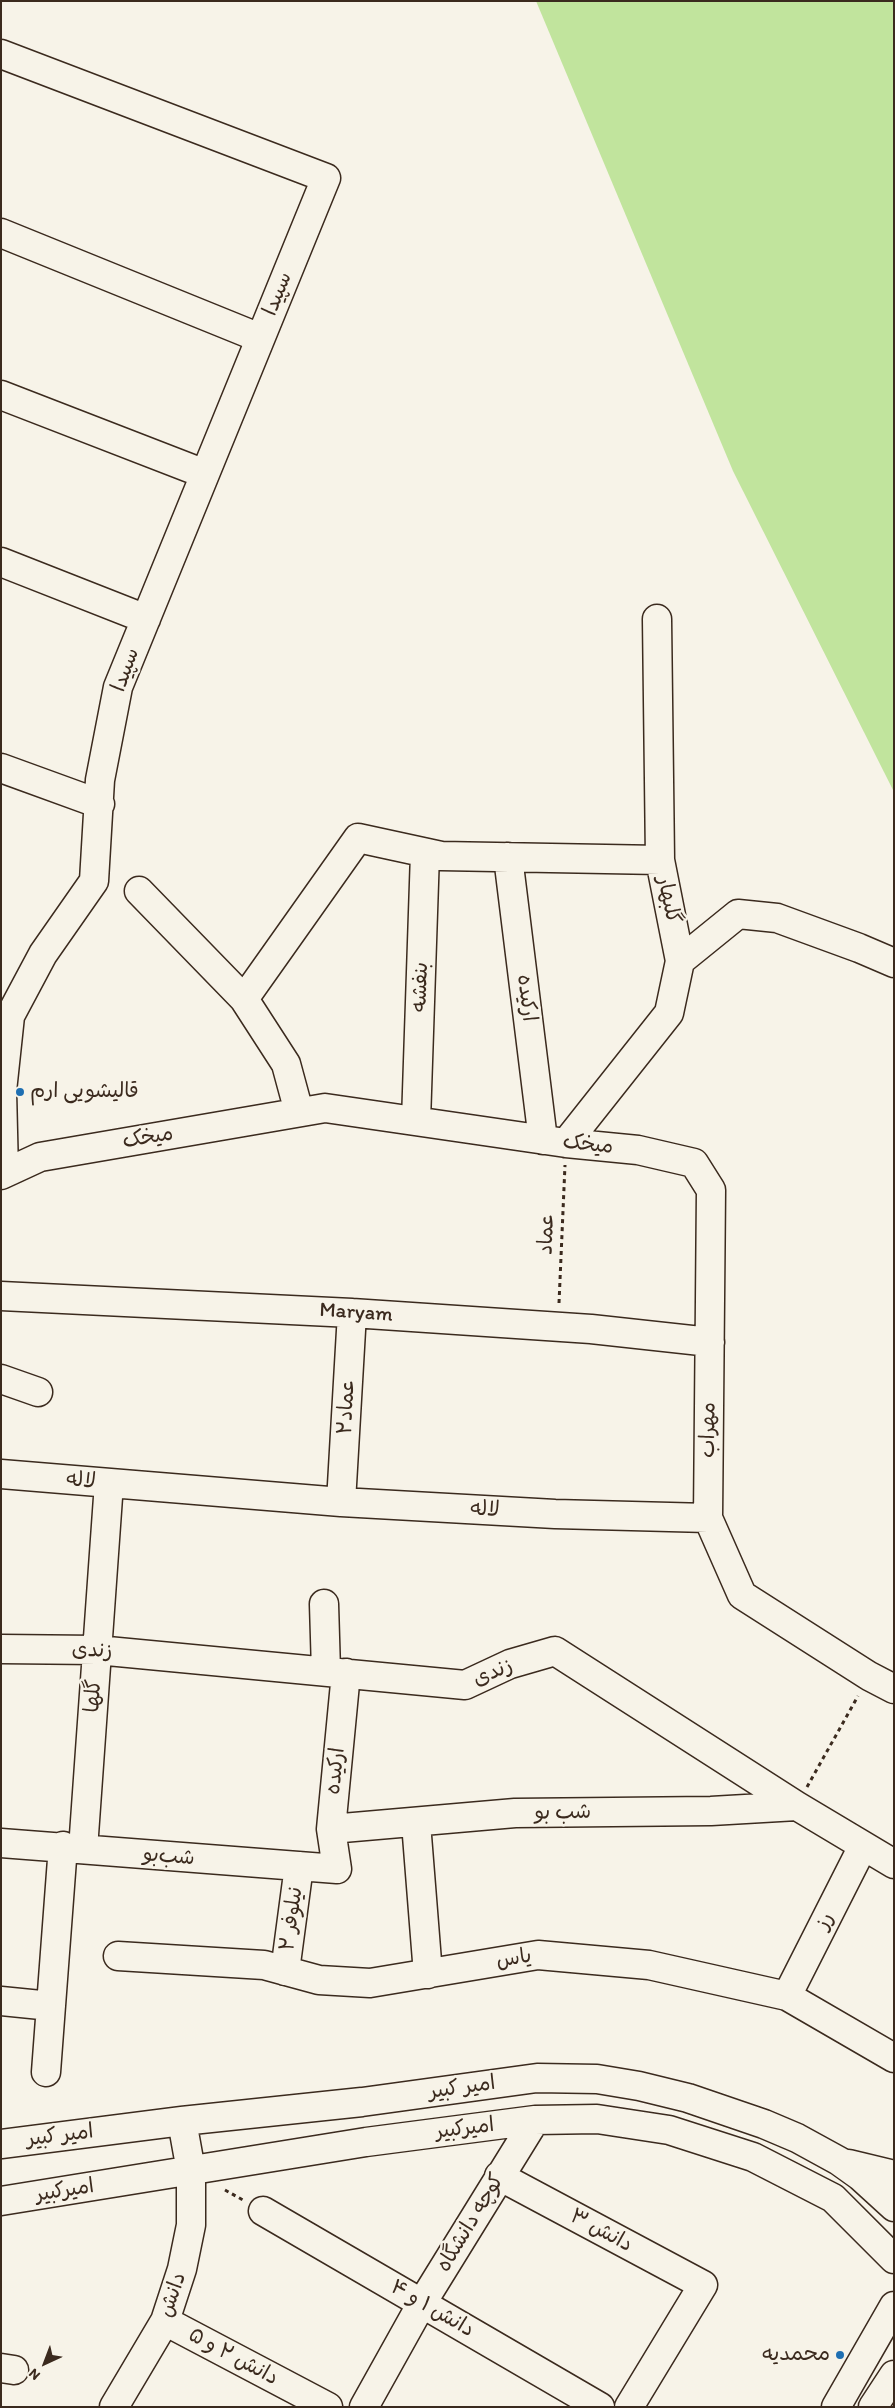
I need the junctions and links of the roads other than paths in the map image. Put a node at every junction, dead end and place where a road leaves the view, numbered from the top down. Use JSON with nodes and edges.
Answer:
{"nodes":[{"id":1,"x":1,"y":54,"type":"edge"},
{"id":2,"x":1,"y":234,"type":"edge"},
{"id":3,"x":260,"y":338,"type":"junction"},
{"id":4,"x":1,"y":394,"type":"edge"},
{"id":5,"x":205,"y":474,"type":"junction"},
{"id":6,"x":1,"y":562,"type":"edge"},
{"id":7,"x":146,"y":619,"type":"junction"},
{"id":8,"x":657,"y":619,"type":"dead end"},
{"id":9,"x":1,"y":768,"type":"edge"},
{"id":10,"x":100,"y":804,"type":"junction"},
{"id":11,"x":425,"y":853,"type":"junction"},
{"id":12,"x":508,"y":857,"type":"junction"},
{"id":13,"x":660,"y":860,"type":"junction"},
{"id":14,"x":139,"y":891,"type":"dead end"},
{"id":15,"x":680,"y":961,"type":"junction"},
{"id":16,"x":894,"y":964,"type":"edge"},
{"id":17,"x":244,"y":999,"type":"junction"},
{"id":18,"x":299,"y":1112,"type":"junction"},
{"id":19,"x":416,"y":1121,"type":"junction"},
{"id":20,"x":555,"y":1142,"type":"junction"},
{"id":21,"x":2,"y":1173,"type":"edge"},
{"id":22,"x":1,"y":1296,"type":"edge"},
{"id":23,"x":352,"y":1313,"type":"junction"},
{"id":24,"x":710,"y":1342,"type":"junction"},
{"id":25,"x":1,"y":1379,"type":"edge"},
{"id":26,"x":38,"y":1392,"type":"dead end"},
{"id":27,"x":1,"y":1474,"type":"edge"},
{"id":28,"x":109,"y":1483,"type":"junction"},
{"id":29,"x":341,"y":1502,"type":"junction"},
{"id":30,"x":708,"y":1518,"type":"junction"},
{"id":31,"x":324,"y":1604,"type":"dead end"},
{"id":32,"x":1,"y":1650,"type":"edge"},
{"id":33,"x":98,"y":1650,"type":"junction"},
{"id":34,"x":336,"y":1672,"type":"junction"},
{"id":35,"x":894,"y":1689,"type":"edge"},
{"id":36,"x":796,"y":1806,"type":"junction"},
{"id":37,"x":416,"y":1823,"type":"junction"},
{"id":38,"x":330,"y":1829,"type":"junction"},
{"id":39,"x":1,"y":1843,"type":"edge"},
{"id":40,"x":863,"y":1846,"type":"junction"},
{"id":41,"x":73,"y":1848,"type":"junction"},
{"id":42,"x":894,"y":1864,"type":"edge"},
{"id":43,"x":299,"y":1866,"type":"junction"},
{"id":44,"x":337,"y":1869,"type":"joint"},
{"id":45,"x":118,"y":1956,"type":"dead end"},
{"id":46,"x":285,"y":1971,"type":"junction"},
{"id":47,"x":428,"y":1974,"type":"junction"},
{"id":48,"x":787,"y":1996,"type":"junction"},
{"id":49,"x":1,"y":2001,"type":"edge"},
{"id":50,"x":51,"y":2006,"type":"junction"},
{"id":51,"x":894,"y":2058,"type":"edge"},
{"id":52,"x":46,"y":2072,"type":"dead end"},
{"id":53,"x":535,"y":2120,"type":"junction"},
{"id":54,"x":182,"y":2121,"type":"junction"},
{"id":55,"x":1,"y":2144,"type":"edge"},
{"id":56,"x":839,"y":2161,"type":"junction"},
{"id":57,"x":191,"y":2171,"type":"junction"},
{"id":58,"x":894,"y":2175,"type":"edge"},
{"id":59,"x":499,"y":2176,"type":"junction"},
{"id":60,"x":1,"y":2201,"type":"edge"},
{"id":61,"x":894,"y":2207,"type":"edge"},
{"id":62,"x":263,"y":2211,"type":"road end"},
{"id":63,"x":894,"y":2259,"type":"edge"},
{"id":64,"x":422,"y":2303,"type":"junction"},
{"id":65,"x":894,"y":2306,"type":"edge"},
{"id":66,"x":165,"y":2321,"type":"junction"},
{"id":67,"x":894,"y":2375,"type":"edge"},
{"id":68,"x":114,"y":2407,"type":"edge"},
{"id":69,"x":328,"y":2407,"type":"edge"},
{"id":70,"x":364,"y":2407,"type":"edge"},
{"id":71,"x":600,"y":2407,"type":"edge"},
{"id":72,"x":628,"y":2407,"type":"edge"},
{"id":73,"x":836,"y":2407,"type":"edge"},
{"id":74,"x":873,"y":2407,"type":"edge"}],
"edges":[{"from":1,"to":3,"type":"street","name":"سپیدا"},
{"from":2,"to":3,"type":"street"},
{"from":3,"to":5,"type":"street","name":"سپیدا"},
{"from":4,"to":5,"type":"street"},
{"from":5,"to":7,"type":"street","name":"سپیدا"},
{"from":6,"to":7,"type":"street"},
{"from":7,"to":10,"type":"street","name":"سپیدا"},
{"from":8,"to":13,"type":"street","name":"گلبهار"},
{"from":9,"to":10,"type":"street"},
{"from":10,"to":21,"type":"street","name":"سپیدا"},
{"from":11,"to":12,"type":"street"},
{"from":11,"to":17,"type":"street"},
{"from":11,"to":19,"type":"street","name":"بنفشه"},
{"from":12,"to":13,"type":"street"},
{"from":12,"to":20,"type":"street","name":"ارکیده"},
{"from":13,"to":15,"type":"street","name":"گلبهار"},
{"from":14,"to":17,"type":"street"},
{"from":15,"to":16,"type":"street"},
{"from":15,"to":20,"type":"street","name":"گلبهار"},
{"from":17,"to":18,"type":"street"},
{"from":18,"to":19,"type":"street","name":"میخک"},
{"from":18,"to":21,"type":"street","name":"میخک"},
{"from":19,"to":20,"type":"street","name":"میخک"},
{"from":20,"to":24,"type":"street","name":"میخک"},
{"from":22,"to":23,"type":"street","name":"Maryam"},
{"from":23,"to":24,"type":"street","name":"Maryam"},
{"from":23,"to":29,"type":"street","name":"عماد۲"},
{"from":24,"to":30,"type":"street","name":"مهراب"},
{"from":25,"to":26,"type":"street"},
{"from":27,"to":28,"type":"street","name":"لاله"},
{"from":28,"to":29,"type":"street","name":"لاله"},
{"from":28,"to":33,"type":"street","name":"گلها"},
{"from":29,"to":30,"type":"street","name":"لاله"},
{"from":30,"to":35,"type":"street"},
{"from":31,"to":34,"type":"street","name":"ارکیده"},
{"from":32,"to":33,"type":"street","name":"زندی"},
{"from":33,"to":34,"type":"street","name":"زندی"},
{"from":33,"to":41,"type":"street","name":"گلها"},
{"from":34,"to":36,"type":"street","name":"زندی"},
{"from":34,"to":38,"type":"street","name":"ارکیده"},
{"from":36,"to":37,"type":"street","name":"شب بو"},
{"from":36,"to":40,"type":"street","name":"زندی"},
{"from":37,"to":38,"type":"street","name":"شب بو"},
{"from":37,"to":47,"type":"street"},
{"from":38,"to":44,"type":"street","name":"ارکیده"},
{"from":39,"to":41,"type":"street","name":"شب‌بو"},
{"from":40,"to":42,"type":"street","name":"زندی"},
{"from":40,"to":48,"type":"street","name":"رز"},
{"from":41,"to":43,"type":"street","name":"شب‌بو"},
{"from":41,"to":50,"type":"street","name":"گلها"},
{"from":43,"to":44,"type":"street","name":"شب‌بو"},
{"from":43,"to":46,"type":"street","name":"نیلوفر ۲"},
{"from":45,"to":46,"type":"street","name":"یاس"},
{"from":46,"to":47,"type":"street","name":"یاس"},
{"from":47,"to":48,"type":"street","name":"یاس"},
{"from":48,"to":51,"type":"street","name":"یاس"},
{"from":49,"to":50,"type":"street"},
{"from":50,"to":52,"type":"street","name":"گلها"},
{"from":53,"to":57,"type":"street","name":"امیرکبیر"},
{"from":53,"to":59,"type":"street","name":"کوچه دانشگاه"},
{"from":53,"to":63,"type":"street","name":"امیرکبیر"},
{"from":54,"to":55,"type":"street","name":"امیر کبیر"},
{"from":54,"to":56,"type":"street","name":"امیر کبیر"},
{"from":54,"to":57,"type":"street","name":"دانش"},
{"from":56,"to":58,"type":"street"},
{"from":56,"to":61,"type":"street","name":"امیر کبیر"},
{"from":57,"to":60,"type":"street","name":"امیرکبیر"},
{"from":57,"to":66,"type":"street","name":"دانش"},
{"from":59,"to":64,"type":"street","name":"کوچه دانشگاه"},
{"from":59,"to":72,"type":"street","name":"دانش ۳"},
{"from":62,"to":64,"type":"street","name":"دانش ۱ و ۴"},
{"from":64,"to":70,"type":"street","name":"کوچه دانشگاه"},
{"from":64,"to":71,"type":"street","name":"دانش ۱ و ۴"},
{"from":65,"to":73,"type":"street"},
{"from":66,"to":68,"type":"street","name":"دانش"},
{"from":66,"to":69,"type":"street","name":"دانش ۲ و ۵"},
{"from":67,"to":74,"type":"street"}]}
